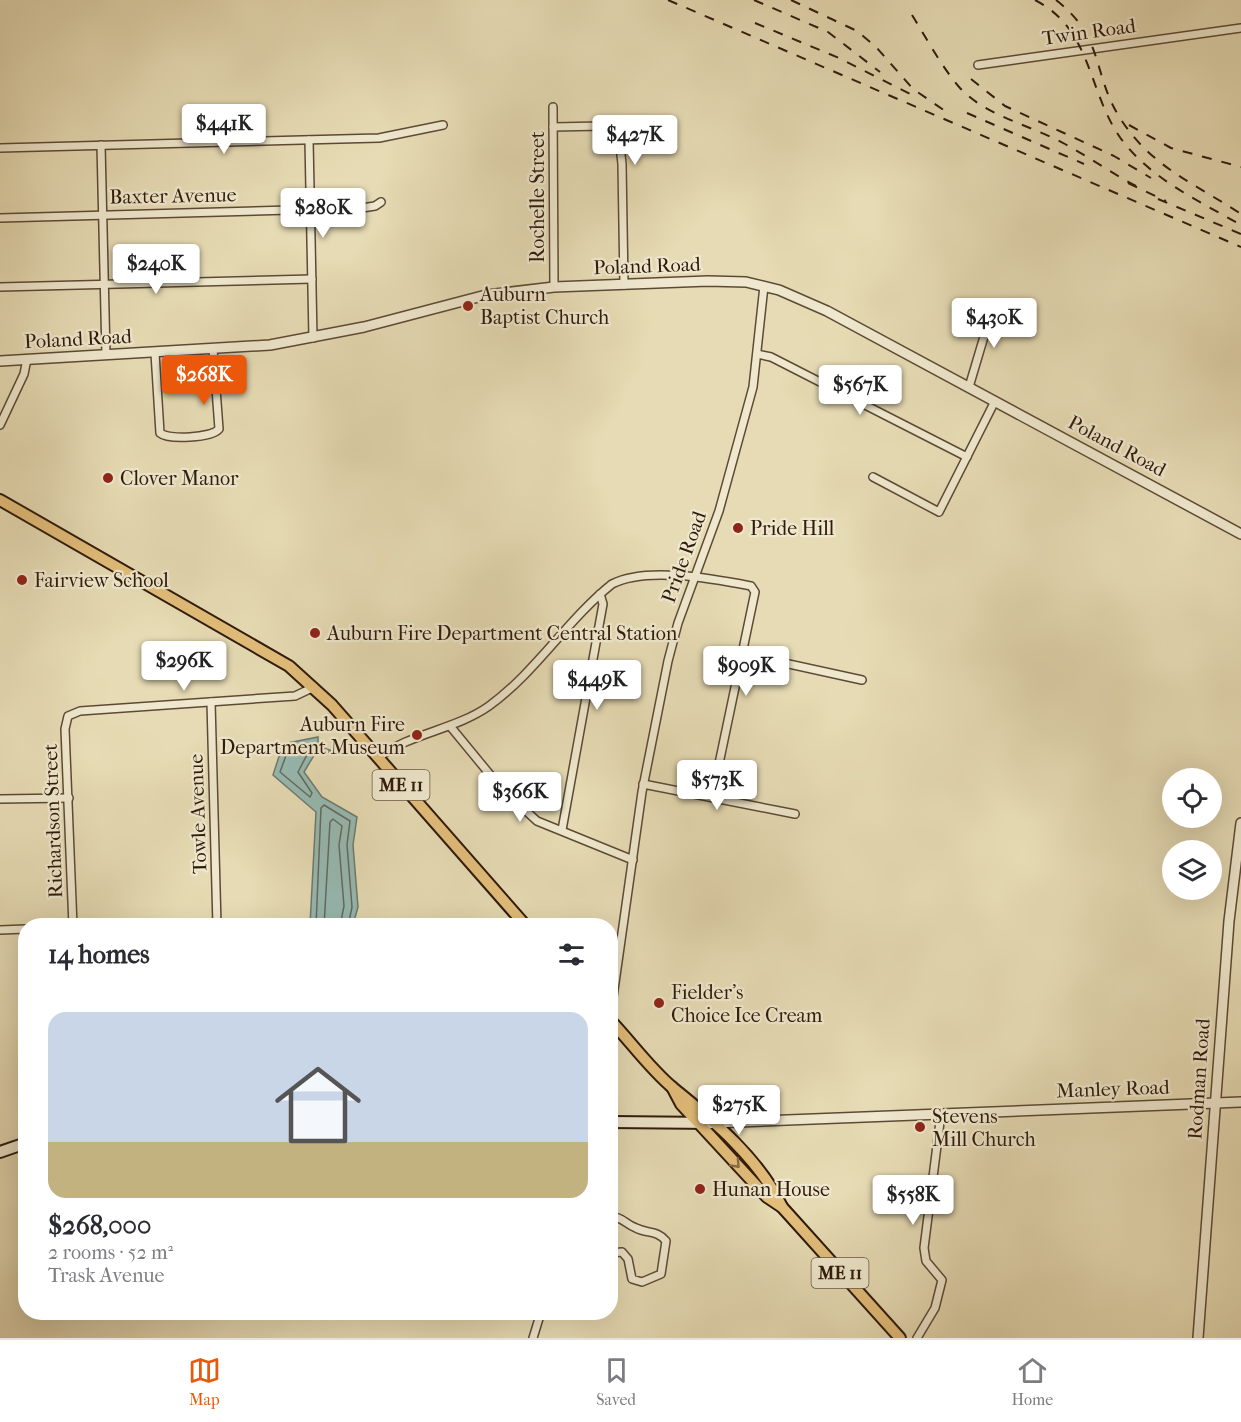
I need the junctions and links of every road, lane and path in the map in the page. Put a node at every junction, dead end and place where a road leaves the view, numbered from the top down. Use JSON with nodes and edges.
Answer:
{"nodes":[{"id":1,"x":1241,"y":28,"type":"edge"},
{"id":2,"x":978,"y":65,"type":"dead end"},
{"id":3,"x":553,"y":107,"type":"dead end"},
{"id":4,"x":443,"y":125,"type":"dead end"},
{"id":5,"x":553,"y":127,"type":"junction"},
{"id":6,"x":309,"y":141,"type":"junction"},
{"id":7,"x":101,"y":145,"type":"junction"},
{"id":8,"x":0,"y":148,"type":"edge"},
{"id":9,"x":381,"y":202,"type":"dead end"},
{"id":10,"x":310,"y":209,"type":"junction"},
{"id":11,"x":102,"y":214,"type":"junction"},
{"id":12,"x":0,"y":218,"type":"edge"},
{"id":13,"x":312,"y":279,"type":"junction"},
{"id":14,"x":104,"y":284,"type":"junction"},
{"id":15,"x":624,"y":285,"type":"junction"},
{"id":16,"x":764,"y":286,"type":"junction"},
{"id":17,"x":0,"y":287,"type":"edge"},
{"id":18,"x":554,"y":287,"type":"junction"},
{"id":19,"x":994,"y":303,"type":"dead end"},
{"id":20,"x":313,"y":338,"type":"junction"},
{"id":21,"x":213,"y":349,"type":"junction"},
{"id":22,"x":155,"y":353,"type":"junction"},
{"id":23,"x":757,"y":354,"type":"junction"},
{"id":24,"x":106,"y":355,"type":"junction"},
{"id":25,"x":27,"y":359,"type":"junction"},
{"id":26,"x":0,"y":361,"type":"edge"},
{"id":27,"x":969,"y":387,"type":"junction"},
{"id":28,"x":995,"y":401,"type":"junction"},
{"id":29,"x":0,"y":425,"type":"edge"},
{"id":30,"x":967,"y":457,"type":"junction"},
{"id":31,"x":873,"y":477,"type":"dead end"},
{"id":32,"x":0,"y":500,"type":"edge"},
{"id":33,"x":1241,"y":534,"type":"edge"},
{"id":34,"x":696,"y":576,"type":"junction"},
{"id":35,"x":600,"y":594,"type":"junction"},
{"id":36,"x":743,"y":654,"type":"junction"},
{"id":37,"x":862,"y":680,"type":"dead end"},
{"id":38,"x":314,"y":687,"type":"junction"},
{"id":39,"x":212,"y":702,"type":"junction"},
{"id":40,"x":450,"y":726,"type":"junction"},
{"id":41,"x":378,"y":758,"type":"junction"},
{"id":42,"x":644,"y":784,"type":"junction"},
{"id":43,"x":712,"y":797,"type":"junction"},
{"id":44,"x":69,"y":798,"type":"junction"},
{"id":45,"x":0,"y":799,"type":"edge"},
{"id":46,"x":795,"y":814,"type":"dead end"},
{"id":47,"x":1241,"y":823,"type":"edge"},
{"id":48,"x":562,"y":830,"type":"junction"},
{"id":49,"x":633,"y":860,"type":"junction"},
{"id":50,"x":74,"y":918,"type":"edge"},
{"id":51,"x":217,"y":918,"type":"edge"},
{"id":52,"x":519,"y":918,"type":"edge"},
{"id":53,"x":18,"y":929,"type":"edge"},
{"id":54,"x":0,"y":930,"type":"edge"},
{"id":55,"x":618,"y":964,"type":"edge"},
{"id":56,"x":618,"y":1028,"type":"edge"},
{"id":57,"x":672,"y":1087,"type":"junction"},
{"id":58,"x":1241,"y":1102,"type":"edge"},
{"id":59,"x":1215,"y":1103,"type":"junction"},
{"id":60,"x":941,"y":1114,"type":"junction"},
{"id":61,"x":618,"y":1122,"type":"edge"},
{"id":62,"x":698,"y":1123,"type":"junction"},
{"id":63,"x":714,"y":1123,"type":"junction"},
{"id":64,"x":18,"y":1146,"type":"edge"},
{"id":65,"x":0,"y":1152,"type":"edge"},
{"id":66,"x":782,"y":1207,"type":"junction"},
{"id":67,"x":618,"y":1216,"type":"edge"},
{"id":68,"x":618,"y":1252,"type":"edge"},
{"id":69,"x":539,"y":1320,"type":"edge"},
{"id":70,"x":533,"y":1338,"type":"edge"},
{"id":71,"x":900,"y":1338,"type":"edge"},
{"id":72,"x":917,"y":1338,"type":"edge"},
{"id":73,"x":1198,"y":1338,"type":"edge"}],
"edges":[{"from":1,"to":2,"type":"street","name":"Twin Road"},
{"from":3,"to":5,"type":"street","name":"Rochelle Street"},
{"from":4,"to":6,"type":"street"},
{"from":5,"to":15,"type":"street"},
{"from":5,"to":18,"type":"street","name":"Rochelle Street"},
{"from":6,"to":7,"type":"street"},
{"from":6,"to":10,"type":"street"},
{"from":7,"to":8,"type":"street"},
{"from":7,"to":11,"type":"street"},
{"from":9,"to":10,"type":"street","name":"Baxter Avenue"},
{"from":10,"to":11,"type":"street","name":"Baxter Avenue"},
{"from":10,"to":13,"type":"street"},
{"from":11,"to":12,"type":"street","name":"Baxter Avenue"},
{"from":11,"to":14,"type":"street"},
{"from":13,"to":14,"type":"street"},
{"from":13,"to":20,"type":"street"},
{"from":14,"to":17,"type":"street"},
{"from":14,"to":24,"type":"street"},
{"from":15,"to":16,"type":"street","name":"Poland Road"},
{"from":15,"to":18,"type":"street","name":"Poland Road"},
{"from":16,"to":23,"type":"street","name":"Pride Road"},
{"from":16,"to":27,"type":"street","name":"Poland Road"},
{"from":18,"to":20,"type":"street","name":"Poland Road"},
{"from":19,"to":27,"type":"street"},
{"from":20,"to":21,"type":"street","name":"Poland Road"},
{"from":21,"to":22,"type":"street","name":"Poland Road"},
{"from":21,"to":22,"type":"street"},
{"from":22,"to":24,"type":"street","name":"Poland Road"},
{"from":23,"to":30,"type":"street"},
{"from":23,"to":34,"type":"street","name":"Pride Road"},
{"from":24,"to":25,"type":"street","name":"Poland Road"},
{"from":25,"to":26,"type":"street","name":"Poland Road"},
{"from":25,"to":29,"type":"street"},
{"from":27,"to":28,"type":"street","name":"Poland Road"},
{"from":28,"to":30,"type":"street"},
{"from":28,"to":33,"type":"street","name":"Poland Road"},
{"from":30,"to":31,"type":"street"},
{"from":32,"to":38,"type":"main road","number":"ME 11"},
{"from":34,"to":35,"type":"street"},
{"from":34,"to":36,"type":"street"},
{"from":34,"to":42,"type":"street","name":"Pride Road"},
{"from":35,"to":40,"type":"street"},
{"from":35,"to":48,"type":"street"},
{"from":36,"to":37,"type":"street"},
{"from":36,"to":43,"type":"street"},
{"from":38,"to":39,"type":"street"},
{"from":38,"to":41,"type":"main road","number":"ME 11"},
{"from":39,"to":44,"type":"street","name":"Richardson Street"},
{"from":39,"to":51,"type":"street","name":"Towle Avenue"},
{"from":40,"to":41,"type":"street"},
{"from":40,"to":48,"type":"street"},
{"from":41,"to":52,"type":"main road","number":"ME 11"},
{"from":42,"to":43,"type":"street"},
{"from":42,"to":49,"type":"street","name":"Pride Road"},
{"from":43,"to":46,"type":"street"},
{"from":44,"to":45,"type":"street"},
{"from":44,"to":50,"type":"street","name":"Richardson Street"},
{"from":47,"to":59,"type":"street","name":"Rodman Road"},
{"from":48,"to":49,"type":"street"},
{"from":49,"to":55,"type":"street","name":"Pride Road"},
{"from":53,"to":54,"type":"street"},
{"from":56,"to":57,"type":"main road","number":"ME 11"},
{"from":57,"to":62,"type":"main road","number":"ME 11"},
{"from":57,"to":63,"type":"main road","number":"ME 11"},
{"from":58,"to":59,"type":"street","name":"Manley Road"},
{"from":59,"to":60,"type":"street","name":"Manley Road"},
{"from":59,"to":73,"type":"street","name":"Rodman Road"},
{"from":60,"to":63,"type":"street","name":"Manley Road"},
{"from":60,"to":72,"type":"street"},
{"from":61,"to":62,"type":"main road","name":"Manley Road"},
{"from":62,"to":63,"type":"main road","name":"Manley Road"},
{"from":62,"to":66,"type":"main road","number":"ME 11","one_way":true},
{"from":63,"to":66,"type":"main road","number":"ME 11"},
{"from":64,"to":65,"type":"main road"},
{"from":66,"to":71,"type":"main road","number":"ME 11"},
{"from":67,"to":68,"type":"street"},
{"from":69,"to":70,"type":"street"}]}
